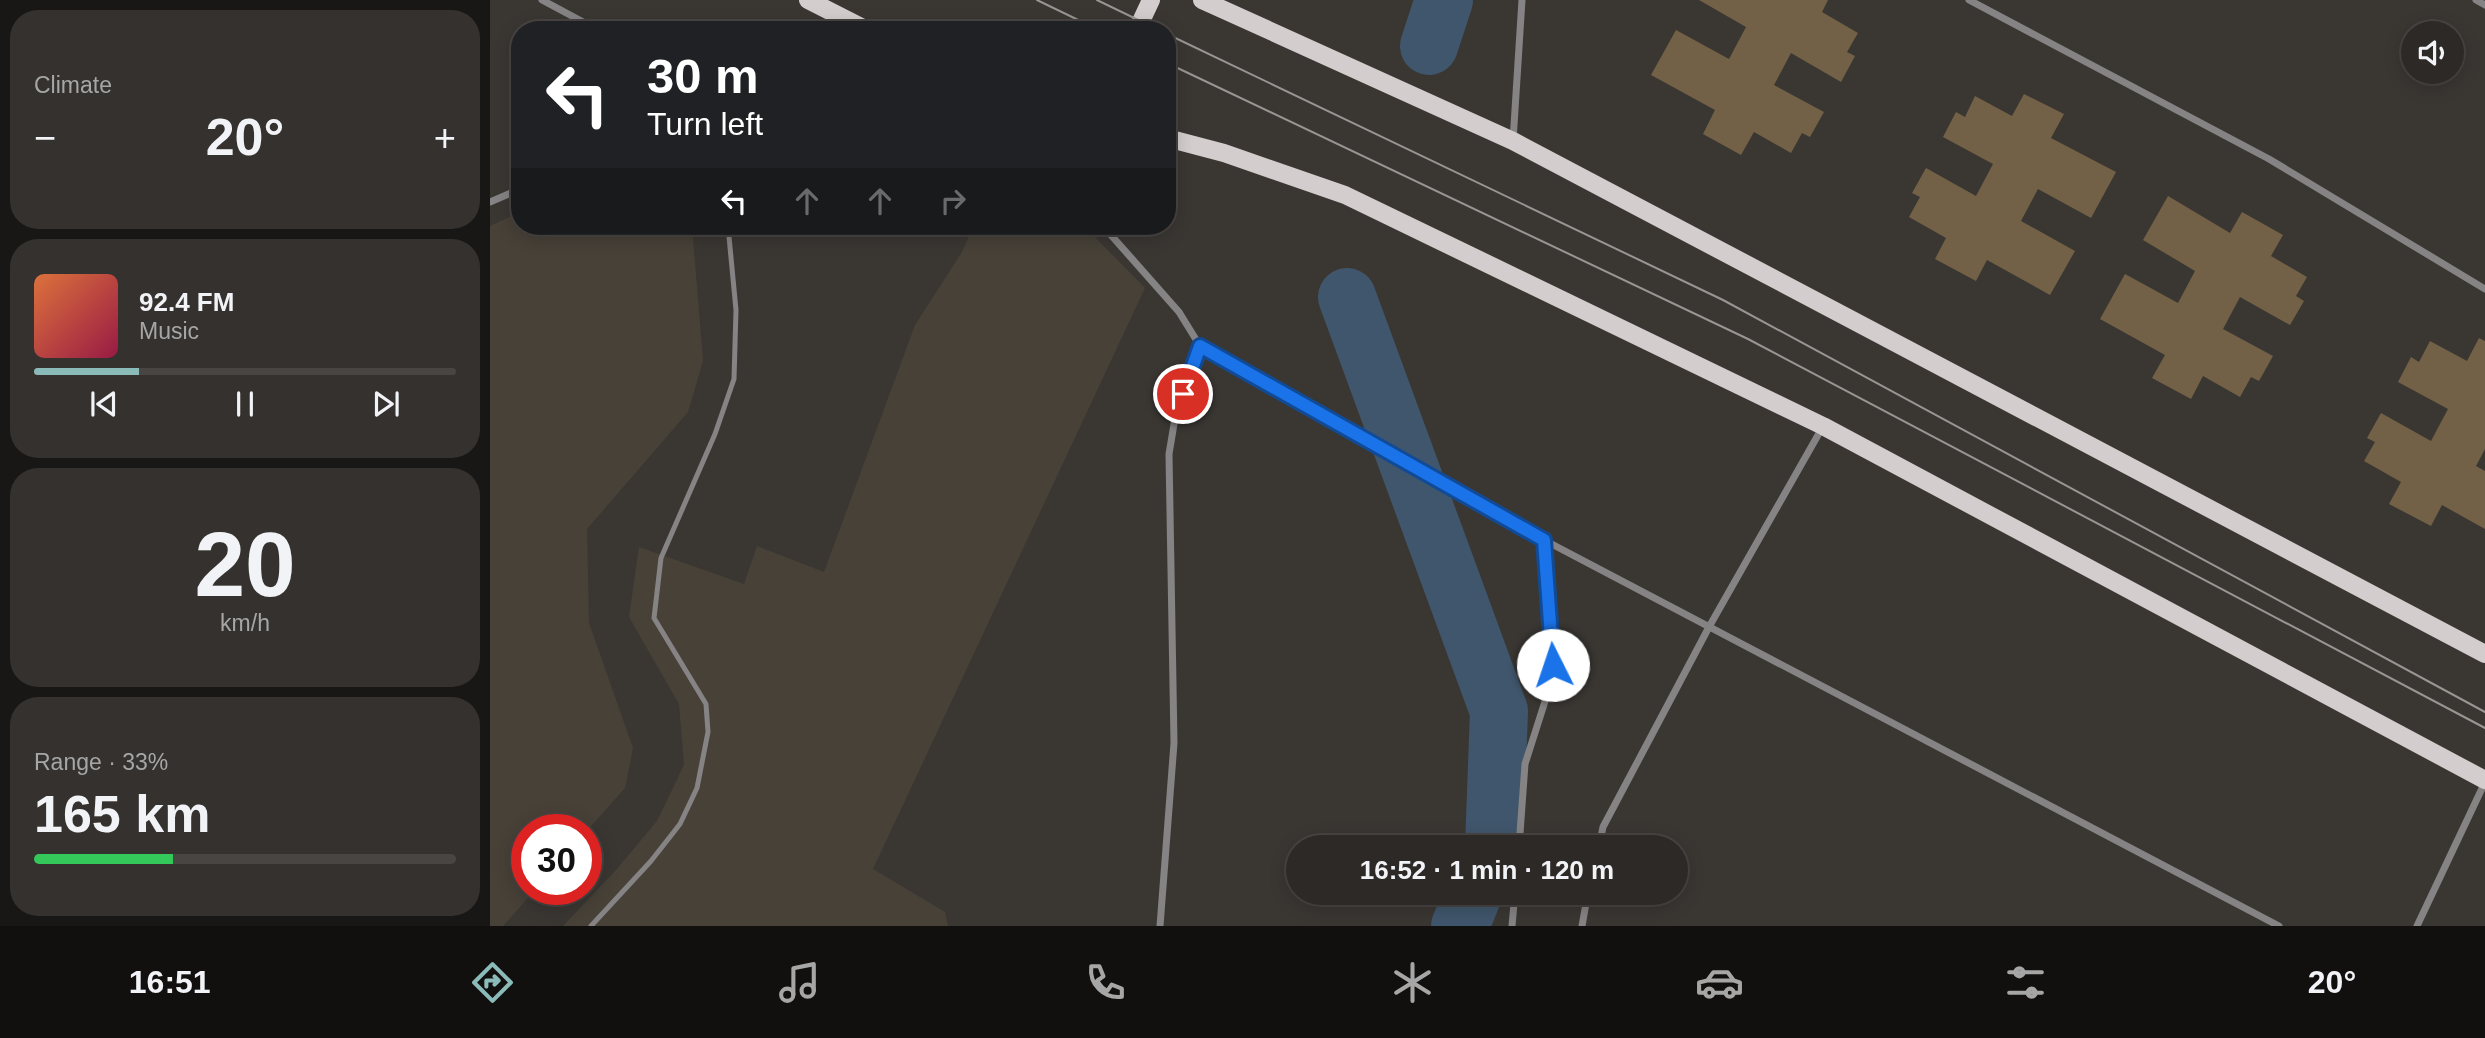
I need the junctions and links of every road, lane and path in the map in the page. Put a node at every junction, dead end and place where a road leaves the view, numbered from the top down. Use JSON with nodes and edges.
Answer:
{"nodes":[{"id":1,"x":542,"y":0,"type":"edge"},
{"id":2,"x":808,"y":0,"type":"edge"},
{"id":3,"x":1152,"y":0,"type":"edge"},
{"id":4,"x":1202,"y":0,"type":"edge"},
{"id":5,"x":1522,"y":0,"type":"edge"},
{"id":6,"x":1969,"y":0,"type":"edge"},
{"id":7,"x":2476,"y":0,"type":"edge"},
{"id":8,"x":2485,"y":5,"type":"edge"},
{"id":9,"x":580,"y":21,"type":"edge"},
{"id":10,"x":849,"y":21,"type":"edge"},
{"id":11,"x":1142,"y":21,"type":"edge"},
{"id":12,"x":1176,"y":140,"type":"edge"},
{"id":13,"x":1513,"y":141,"type":"junction"},
{"id":14,"x":511,"y":193,"type":"edge"},
{"id":15,"x":490,"y":202,"type":"edge"},
{"id":16,"x":729,"y":235,"type":"edge"},
{"id":17,"x":1111,"y":235,"type":"edge"},
{"id":18,"x":2485,"y":289,"type":"edge"},
{"id":19,"x":1200,"y":346,"type":"junction"},
{"id":20,"x":1823,"y":426,"type":"junction"},
{"id":21,"x":1544,"y":540,"type":"junction"},
{"id":22,"x":1709,"y":627,"type":"junction"},
{"id":23,"x":2485,"y":654,"type":"edge"},
{"id":24,"x":2485,"y":781,"type":"edge"},
{"id":25,"x":1520,"y":835,"type":"edge"},
{"id":26,"x":1601,"y":835,"type":"edge"},
{"id":27,"x":1514,"y":905,"type":"edge"},
{"id":28,"x":1586,"y":905,"type":"edge"},
{"id":29,"x":591,"y":926,"type":"edge"},
{"id":30,"x":1160,"y":926,"type":"edge"},
{"id":31,"x":1512,"y":926,"type":"edge"},
{"id":32,"x":1582,"y":926,"type":"edge"},
{"id":33,"x":2279,"y":926,"type":"edge"},
{"id":34,"x":2417,"y":926,"type":"edge"}],
"edges":[{"from":1,"to":9,"type":"street"},
{"from":2,"to":10,"type":"main road"},
{"from":3,"to":11,"type":"main road"},
{"from":4,"to":13,"type":"main road"},
{"from":5,"to":13,"type":"street"},
{"from":6,"to":18,"type":"street"},
{"from":7,"to":8,"type":"street"},
{"from":12,"to":20,"type":"main road"},
{"from":13,"to":23,"type":"main road"},
{"from":14,"to":15,"type":"street"},
{"from":16,"to":29,"type":"lane"},
{"from":17,"to":19,"type":"street"},
{"from":19,"to":21,"type":"street"},
{"from":19,"to":30,"type":"street"},
{"from":20,"to":22,"type":"street"},
{"from":20,"to":24,"type":"main road"},
{"from":21,"to":22,"type":"street"},
{"from":21,"to":25,"type":"street"},
{"from":22,"to":26,"type":"street"},
{"from":22,"to":33,"type":"street"},
{"from":24,"to":34,"type":"street"},
{"from":27,"to":31,"type":"street"},
{"from":28,"to":32,"type":"street"}]}
